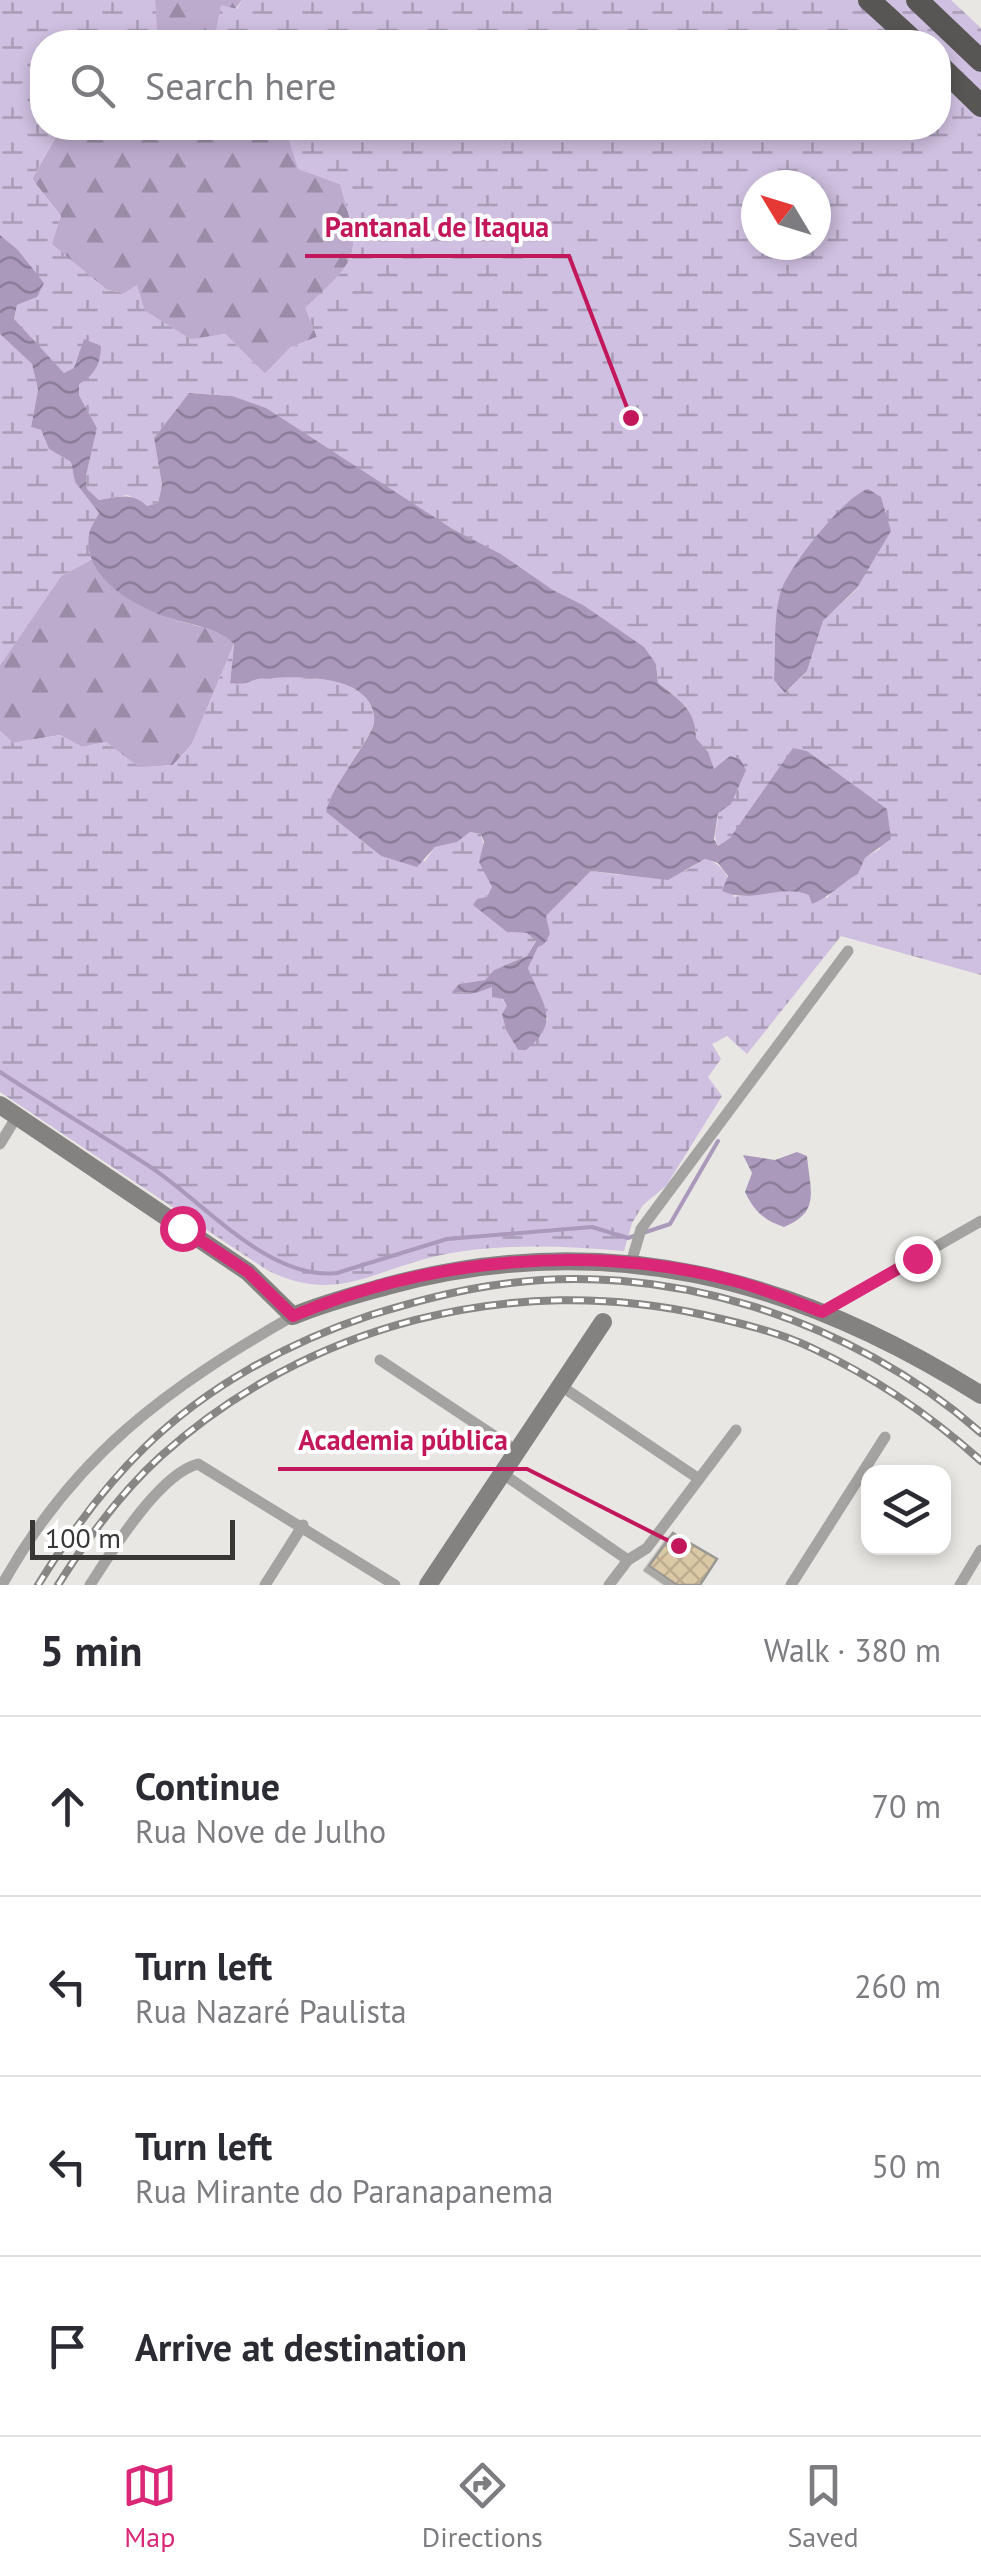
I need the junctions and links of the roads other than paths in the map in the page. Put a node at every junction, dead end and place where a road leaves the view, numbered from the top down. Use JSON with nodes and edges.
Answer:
{"nodes":[{"id":1,"x":868,"y":0,"type":"edge"},
{"id":2,"x":917,"y":0,"type":"edge"},
{"id":3,"x":902,"y":30,"type":"edge"},
{"id":4,"x":948,"y":30,"type":"edge"},
{"id":5,"x":951,"y":32,"type":"edge"},
{"id":6,"x":981,"y":61,"type":"edge"},
{"id":7,"x":951,"y":77,"type":"edge"},
{"id":8,"x":981,"y":106,"type":"edge"},
{"id":9,"x":848,"y":951,"type":"dead end"},
{"id":10,"x":0,"y":1105,"type":"edge"},
{"id":11,"x":17,"y":1116,"type":"junction"},
{"id":12,"x":0,"y":1144,"type":"edge"},
{"id":13,"x":981,"y":1221,"type":"edge"},
{"id":14,"x":633,"y":1256,"type":"junction"},
{"id":15,"x":822,"y":1312,"type":"junction"},
{"id":16,"x":293,"y":1316,"type":"junction"},
{"id":17,"x":603,"y":1322,"type":"dead end"},
{"id":18,"x":380,"y":1360,"type":"dead end"},
{"id":19,"x":560,"y":1386,"type":"junction"},
{"id":20,"x":981,"y":1395,"type":"edge"},
{"id":21,"x":736,"y":1430,"type":"dead end"},
{"id":22,"x":885,"y":1437,"type":"dead end"},
{"id":23,"x":517,"y":1451,"type":"junction"},
{"id":24,"x":503,"y":1474,"type":"junction"},
{"id":25,"x":699,"y":1479,"type":"junction"},
{"id":26,"x":303,"y":1525,"type":"junction"},
{"id":27,"x":981,"y":1550,"type":"edge"},
{"id":28,"x":628,"y":1560,"type":"junction"},
{"id":29,"x":2,"y":1585,"type":"edge"},
{"id":30,"x":90,"y":1585,"type":"edge"},
{"id":31,"x":265,"y":1585,"type":"edge"},
{"id":32,"x":395,"y":1585,"type":"edge"},
{"id":33,"x":428,"y":1585,"type":"edge"},
{"id":34,"x":610,"y":1585,"type":"edge"},
{"id":35,"x":791,"y":1585,"type":"edge"},
{"id":36,"x":960,"y":1585,"type":"edge"}],
"edges":[{"from":1,"to":3,"type":"highway"},
{"from":2,"to":4,"type":"highway"},
{"from":5,"to":6,"type":"highway"},
{"from":7,"to":8,"type":"highway"},
{"from":9,"to":14,"type":"street"},
{"from":10,"to":11,"type":"main road"},
{"from":11,"to":12,"type":"street"},
{"from":11,"to":16,"type":"main road"},
{"from":13,"to":15,"type":"street"},
{"from":14,"to":15,"type":"main road"},
{"from":14,"to":16,"type":"main road"},
{"from":15,"to":20,"type":"main road"},
{"from":16,"to":29,"type":"street"},
{"from":17,"to":19,"type":"main road"},
{"from":18,"to":23,"type":"street"},
{"from":19,"to":23,"type":"main road"},
{"from":19,"to":25,"type":"street"},
{"from":21,"to":25,"type":"street"},
{"from":22,"to":35,"type":"street"},
{"from":23,"to":24,"type":"main road"},
{"from":24,"to":28,"type":"street"},
{"from":24,"to":33,"type":"main road"},
{"from":25,"to":28,"type":"street"},
{"from":26,"to":30,"type":"street"},
{"from":26,"to":31,"type":"street"},
{"from":26,"to":32,"type":"street"},
{"from":27,"to":36,"type":"street"},
{"from":28,"to":34,"type":"street"}]}
